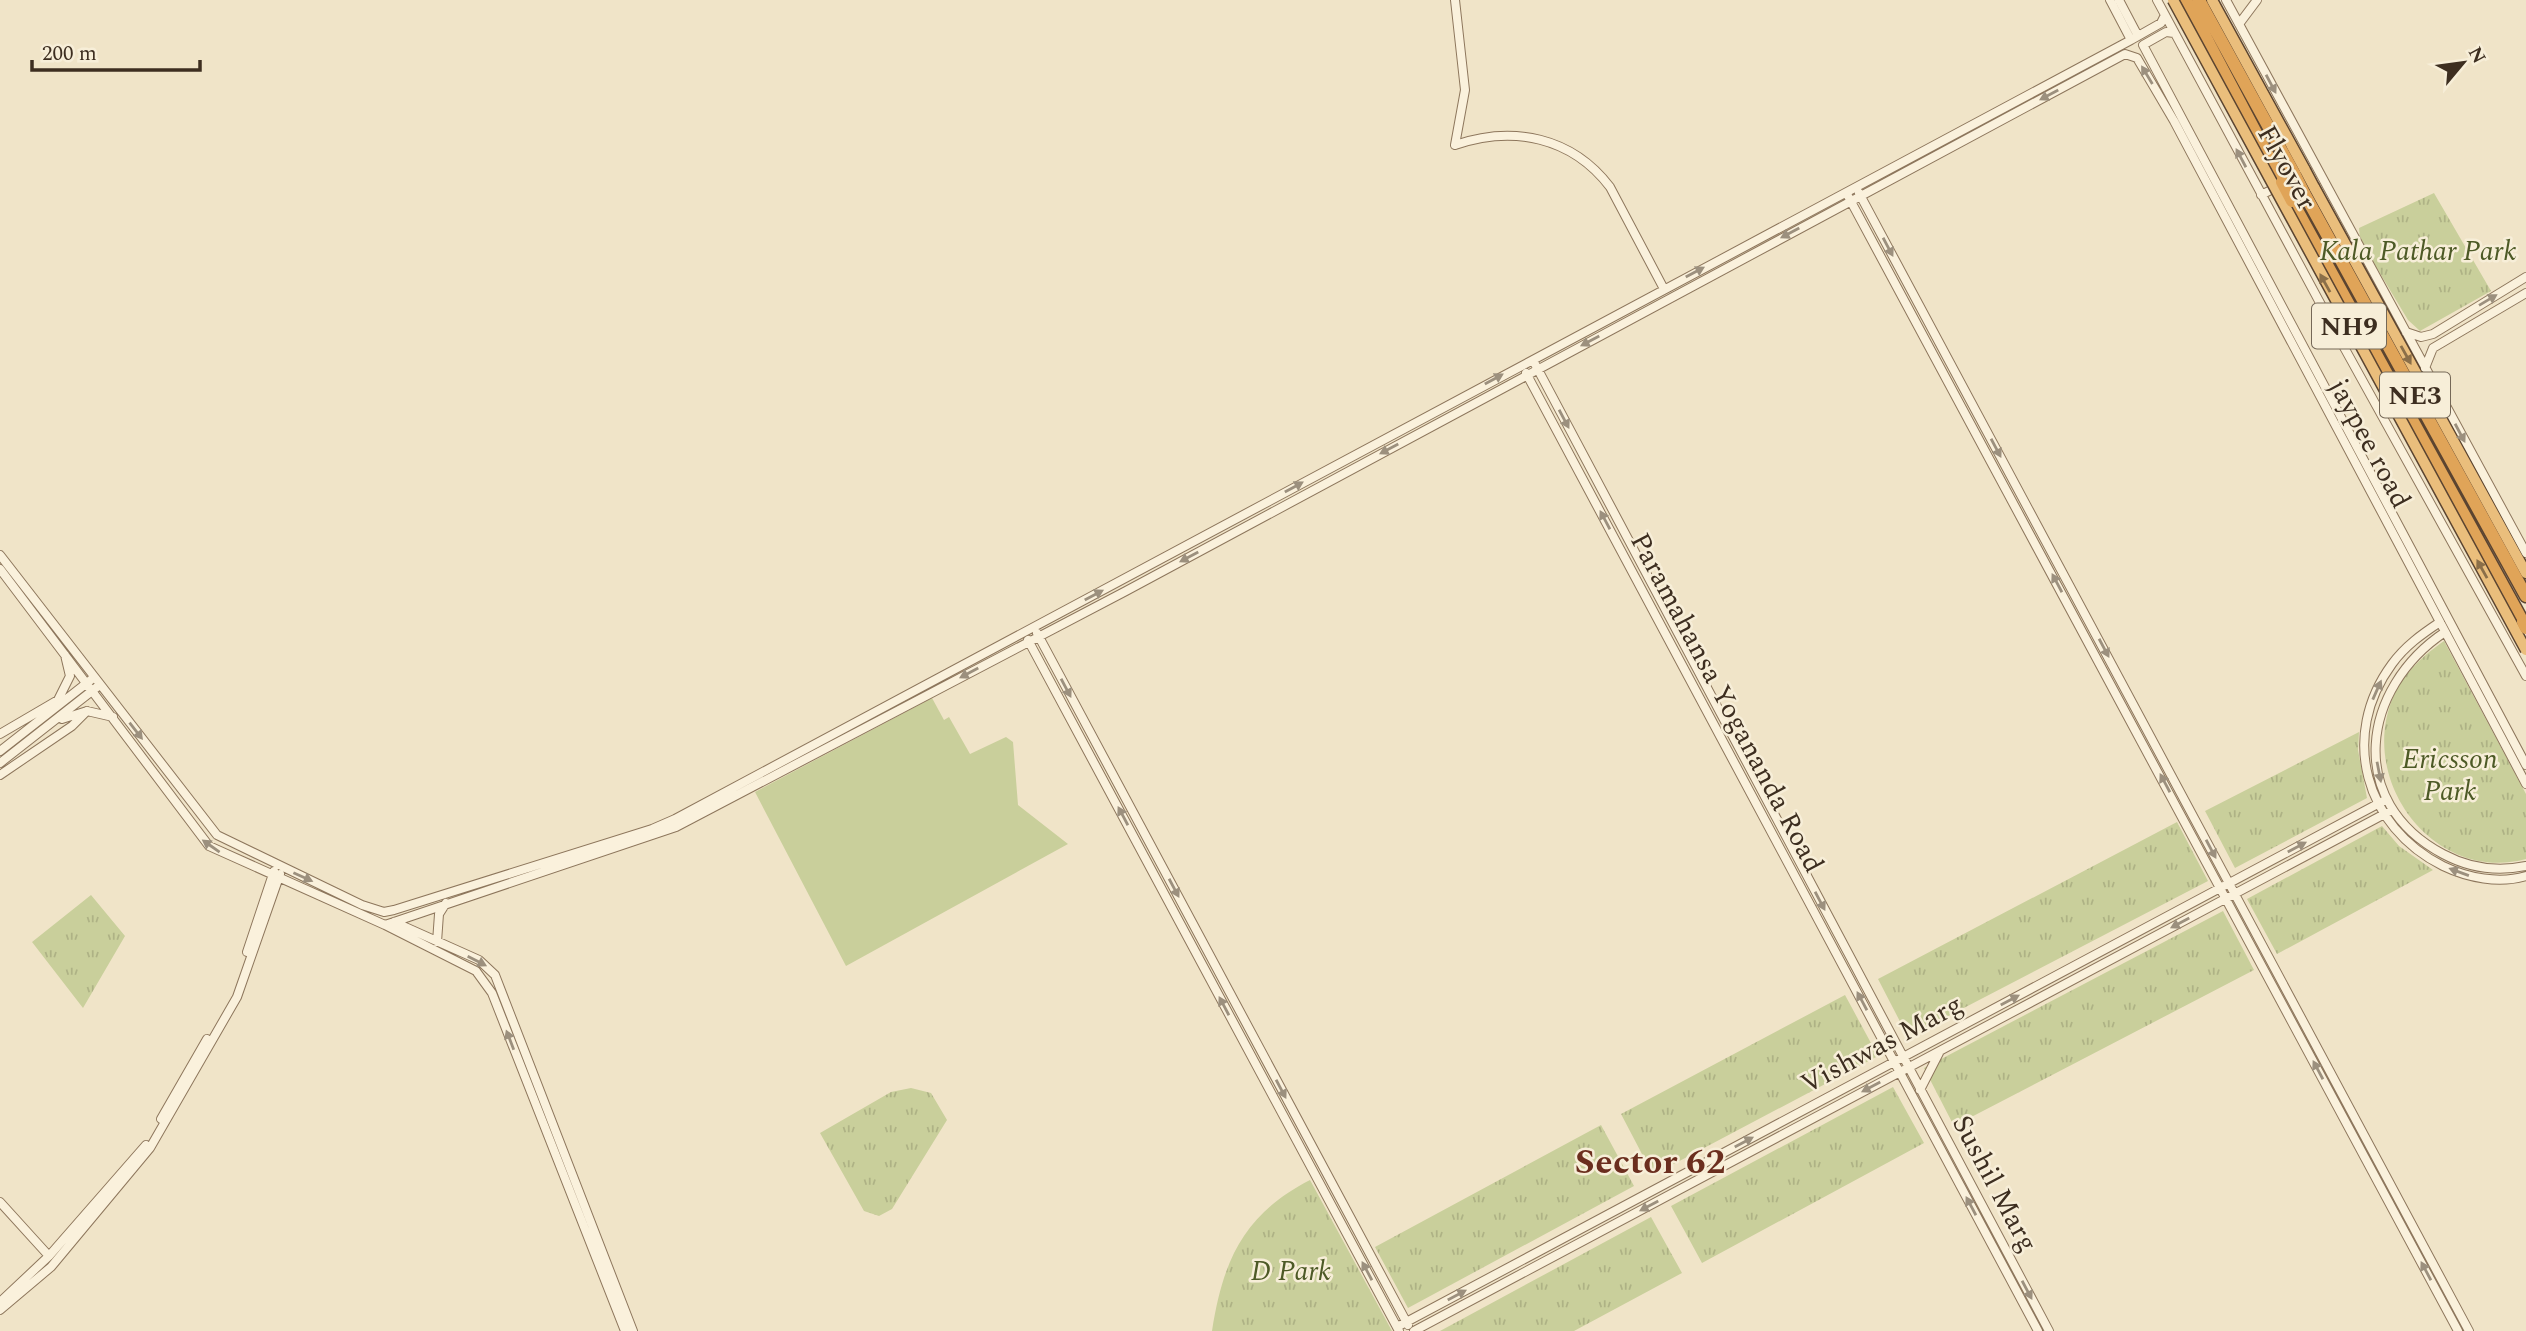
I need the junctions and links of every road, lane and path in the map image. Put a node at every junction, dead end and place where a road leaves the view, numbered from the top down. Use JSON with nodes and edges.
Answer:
{"nodes":[{"id":1,"x":1455,"y":0,"type":"edge"},
{"id":2,"x":2110,"y":0,"type":"edge"},
{"id":3,"x":2119,"y":0,"type":"edge"},
{"id":4,"x":2157,"y":0,"type":"edge"},
{"id":5,"x":2173,"y":0,"type":"edge"},
{"id":6,"x":2186,"y":0,"type":"edge"},
{"id":7,"x":2199,"y":0,"type":"edge"},
{"id":8,"x":2213,"y":0,"type":"edge"},
{"id":9,"x":2226,"y":0,"type":"edge"},
{"id":10,"x":2257,"y":0,"type":"edge"},
{"id":11,"x":2165,"y":15,"type":"junction"},
{"id":12,"x":2239,"y":24,"type":"junction"},
{"id":13,"x":2174,"y":33,"type":"junction"},
{"id":14,"x":2134,"y":38,"type":"junction"},
{"id":15,"x":2187,"y":136,"type":"junction"},
{"id":16,"x":2315,"y":166,"type":"junction"},
{"id":17,"x":2323,"y":180,"type":"junction"},
{"id":18,"x":1858,"y":191,"type":"junction"},
{"id":19,"x":2261,"y":195,"type":"junction"},
{"id":20,"x":1848,"y":197,"type":"junction"},
{"id":21,"x":2269,"y":210,"type":"junction"},
{"id":22,"x":2526,"y":278,"type":"edge"},
{"id":23,"x":1664,"y":289,"type":"junction"},
{"id":24,"x":2526,"y":293,"type":"edge"},
{"id":25,"x":2406,"y":332,"type":"junction"},
{"id":26,"x":1532,"y":359,"type":"junction"},
{"id":27,"x":1521,"y":364,"type":"junction"},
{"id":28,"x":2425,"y":368,"type":"junction"},
{"id":29,"x":1538,"y":369,"type":"junction"},
{"id":30,"x":1527,"y":375,"type":"junction"},
{"id":31,"x":1354,"y":454,"type":"junction"},
{"id":32,"x":1360,"y":465,"type":"junction"},
{"id":33,"x":2373,"y":487,"type":"junction"},
{"id":34,"x":2526,"y":553,"type":"edge"},
{"id":35,"x":0,"y":555,"type":"edge"},
{"id":36,"x":0,"y":569,"type":"edge"},
{"id":37,"x":2526,"y":573,"type":"edge"},
{"id":38,"x":2526,"y":596,"type":"edge"},
{"id":39,"x":2440,"y":622,"type":"junction"},
{"id":40,"x":2525,"y":625,"type":"edge"},
{"id":41,"x":1034,"y":628,"type":"junction"},
{"id":42,"x":2445,"y":632,"type":"junction"},
{"id":43,"x":1024,"y":633,"type":"junction"},
{"id":44,"x":1039,"y":636,"type":"junction"},
{"id":45,"x":2504,"y":636,"type":"junction"},
{"id":46,"x":2526,"y":638,"type":"edge"},
{"id":47,"x":1029,"y":642,"type":"junction"},
{"id":48,"x":2510,"y":647,"type":"junction"},
{"id":49,"x":2526,"y":650,"type":"edge"},
{"id":50,"x":64,"y":652,"type":"junction"},
{"id":51,"x":2526,"y":676,"type":"edge"},
{"id":52,"x":94,"y":684,"type":"junction"},
{"id":53,"x":59,"y":700,"type":"junction"},
{"id":54,"x":88,"y":711,"type":"junction"},
{"id":55,"x":113,"y":717,"type":"junction"},
{"id":56,"x":51,"y":718,"type":"junction"},
{"id":57,"x":0,"y":734,"type":"edge"},
{"id":58,"x":2510,"y":745,"type":"junction"},
{"id":59,"x":0,"y":751,"type":"edge"},
{"id":60,"x":0,"y":763,"type":"edge"},
{"id":61,"x":2526,"y":765,"type":"edge"},
{"id":62,"x":0,"y":775,"type":"edge"},
{"id":63,"x":2526,"y":783,"type":"edge"},
{"id":64,"x":2386,"y":799,"type":"junction"},
{"id":65,"x":2377,"y":804,"type":"junction"},
{"id":66,"x":2392,"y":810,"type":"junction"},
{"id":67,"x":2383,"y":815,"type":"junction"},
{"id":68,"x":279,"y":866,"type":"junction"},
{"id":69,"x":2526,"y":866,"type":"edge"},
{"id":70,"x":2526,"y":876,"type":"edge"},
{"id":71,"x":275,"y":877,"type":"junction"},
{"id":72,"x":2229,"y":883,"type":"junction"},
{"id":73,"x":2221,"y":887,"type":"junction"},
{"id":74,"x":2235,"y":893,"type":"junction"},
{"id":75,"x":2226,"y":898,"type":"junction"},
{"id":76,"x":449,"y":901,"type":"junction"},
{"id":77,"x":389,"y":923,"type":"junction"},
{"id":78,"x":437,"y":942,"type":"junction"},
{"id":79,"x":1941,"y":1050,"type":"junction"},
{"id":80,"x":1898,"y":1060,"type":"junction"},
{"id":81,"x":1904,"y":1070,"type":"junction"},
{"id":82,"x":1920,"y":1090,"type":"junction"},
{"id":83,"x":0,"y":1202,"type":"edge"},
{"id":84,"x":49,"y":1256,"type":"junction"},
{"id":85,"x":0,"y":1301,"type":"edge"},
{"id":86,"x":0,"y":1310,"type":"edge"},
{"id":87,"x":1406,"y":1322,"type":"junction"},
{"id":88,"x":1398,"y":1329,"type":"edge"},
{"id":89,"x":625,"y":1331,"type":"edge"},
{"id":90,"x":633,"y":1331,"type":"edge"},
{"id":91,"x":1412,"y":1331,"type":"edge"},
{"id":92,"x":2038,"y":1331,"type":"edge"},
{"id":93,"x":2049,"y":1331,"type":"edge"},
{"id":94,"x":2458,"y":1331,"type":"edge"},
{"id":95,"x":2469,"y":1331,"type":"edge"}],
"edges":[{"from":1,"to":23,"type":"street"},
{"from":2,"to":14,"type":"street"},
{"from":3,"to":14,"type":"street"},
{"from":4,"to":11,"type":"street"},
{"from":49,"to":5,"type":"highway","name":"Flyover","number":"NH9","one_way":true,"bridge":true},
{"from":6,"to":40,"type":"highway","number":"NE3","bridge":true},
{"from":7,"to":38,"type":"highway","number":"NE3","bridge":true},
{"from":8,"to":37,"type":"highway","one_way":true,"bridge":true},
{"from":9,"to":12,"type":"street"},
{"from":10,"to":12,"type":"street"},
{"from":11,"to":13,"type":"street"},
{"from":11,"to":14,"type":"street"},
{"from":12,"to":16,"type":"street","one_way":true},
{"from":13,"to":15,"type":"street"},
{"from":19,"to":13,"type":"street","one_way":true},
{"from":14,"to":18,"type":"street"},
{"from":15,"to":18,"type":"street","one_way":true},
{"from":15,"to":33,"type":"street"},
{"from":16,"to":17,"type":"street"},
{"from":16,"to":19,"type":"street"},
{"from":17,"to":21,"type":"street"},
{"from":17,"to":25,"type":"street"},
{"from":18,"to":20,"type":"street"},
{"from":18,"to":72,"type":"street","one_way":true},
{"from":19,"to":21,"type":"street"},
{"from":23,"to":20,"type":"street","one_way":true},
{"from":20,"to":29,"type":"street","one_way":true},
{"from":73,"to":20,"type":"street","one_way":true},
{"from":21,"to":45,"type":"street"},
{"from":25,"to":22,"type":"street","one_way":true},
{"from":23,"to":26,"type":"street"},
{"from":24,"to":28,"type":"street"},
{"from":25,"to":28,"type":"street"},
{"from":26,"to":27,"type":"street"},
{"from":26,"to":29,"type":"street","name":"Paramahansa Yogananda Road"},
{"from":27,"to":30,"type":"street","name":"Paramahansa Yogananda Road"},
{"from":31,"to":27,"type":"street","one_way":true},
{"from":28,"to":34,"type":"street","one_way":true},
{"from":29,"to":30,"type":"street"},
{"from":29,"to":80,"type":"street","name":"Paramahansa Yogananda Road","one_way":true},
{"from":30,"to":32,"type":"street","one_way":true},
{"from":80,"to":30,"type":"street","name":"Paramahansa Yogananda Road","one_way":true},
{"from":31,"to":32,"type":"street"},
{"from":41,"to":31,"type":"street","one_way":true},
{"from":32,"to":44,"type":"street","one_way":true},
{"from":33,"to":39,"type":"street","name":"jaypee road"},
{"from":33,"to":58,"type":"street"},
{"from":35,"to":52,"type":"street"},
{"from":36,"to":50,"type":"street"},
{"from":39,"to":42,"type":"street","name":"jaypee road"},
{"from":65,"to":39,"type":"street","one_way":true},
{"from":40,"to":45,"type":"street"},
{"from":41,"to":43,"type":"street"},
{"from":41,"to":44,"type":"street"},
{"from":42,"to":58,"type":"street","name":"jaypee road"},
{"from":42,"to":64,"type":"street","one_way":true},
{"from":43,"to":47,"type":"street"},
{"from":68,"to":43,"type":"street","one_way":true},
{"from":44,"to":47,"type":"street"},
{"from":44,"to":87,"type":"street","one_way":true},
{"from":45,"to":48,"type":"street"},
{"from":46,"to":48,"type":"street"},
{"from":47,"to":76,"type":"street","one_way":true},
{"from":88,"to":47,"type":"street","one_way":true},
{"from":48,"to":51,"type":"street"},
{"from":50,"to":52,"type":"street"},
{"from":50,"to":53,"type":"street"},
{"from":52,"to":55,"type":"street"},
{"from":52,"to":56,"type":"street"},
{"from":52,"to":68,"type":"street","one_way":true},
{"from":53,"to":56,"type":"street"},
{"from":53,"to":57,"type":"street"},
{"from":54,"to":55,"type":"street"},
{"from":54,"to":56,"type":"street"},
{"from":54,"to":62,"type":"street"},
{"from":71,"to":55,"type":"street","one_way":true},
{"from":56,"to":59,"type":"street"},
{"from":56,"to":60,"type":"street"},
{"from":58,"to":61,"type":"street"},
{"from":58,"to":63,"type":"street","name":"jaypee road"},
{"from":64,"to":65,"type":"street","name":"Vishwas Marg"},
{"from":64,"to":66,"type":"street"},
{"from":65,"to":67,"type":"street"},
{"from":72,"to":65,"type":"street","name":"Vishwas Marg","one_way":true},
{"from":66,"to":67,"type":"street","name":"Vishwas Marg"},
{"from":66,"to":69,"type":"street"},
{"from":70,"to":67,"type":"street","one_way":true},
{"from":67,"to":74,"type":"street","name":"Vishwas Marg"},
{"from":68,"to":71,"type":"street"},
{"from":71,"to":77,"type":"street"},
{"from":71,"to":84,"type":"street"},
{"from":71,"to":86,"type":"street"},
{"from":72,"to":73,"type":"street","name":"Vishwas Marg"},
{"from":72,"to":74,"type":"street"},
{"from":73,"to":75,"type":"street"},
{"from":80,"to":73,"type":"street","name":"Vishwas Marg","one_way":true},
{"from":74,"to":75,"type":"street","name":"Vishwas Marg"},
{"from":74,"to":95,"type":"street"},
{"from":75,"to":79,"type":"street","name":"Vishwas Marg","one_way":true},
{"from":94,"to":75,"type":"street","one_way":true},
{"from":76,"to":77,"type":"street"},
{"from":76,"to":78,"type":"street"},
{"from":77,"to":78,"type":"street"},
{"from":89,"to":77,"type":"street","one_way":true},
{"from":78,"to":90,"type":"street","one_way":true},
{"from":79,"to":81,"type":"street","name":"Vishwas Marg"},
{"from":79,"to":82,"type":"street"},
{"from":80,"to":81,"type":"street","name":"Sushil Marg"},
{"from":87,"to":80,"type":"street","name":"Vishwas Marg","one_way":true},
{"from":81,"to":82,"type":"street","name":"Sushil Marg"},
{"from":81,"to":91,"type":"street","name":"Vishwas Marg","one_way":true},
{"from":92,"to":81,"type":"street","name":"Sushil Marg","one_way":true},
{"from":82,"to":93,"type":"street","name":"Sushil Marg","one_way":true},
{"from":83,"to":84,"type":"street"},
{"from":84,"to":85,"type":"street"},
{"from":87,"to":88,"type":"street","name":"Vishwas Marg"},
{"from":87,"to":91,"type":"street"}]}
